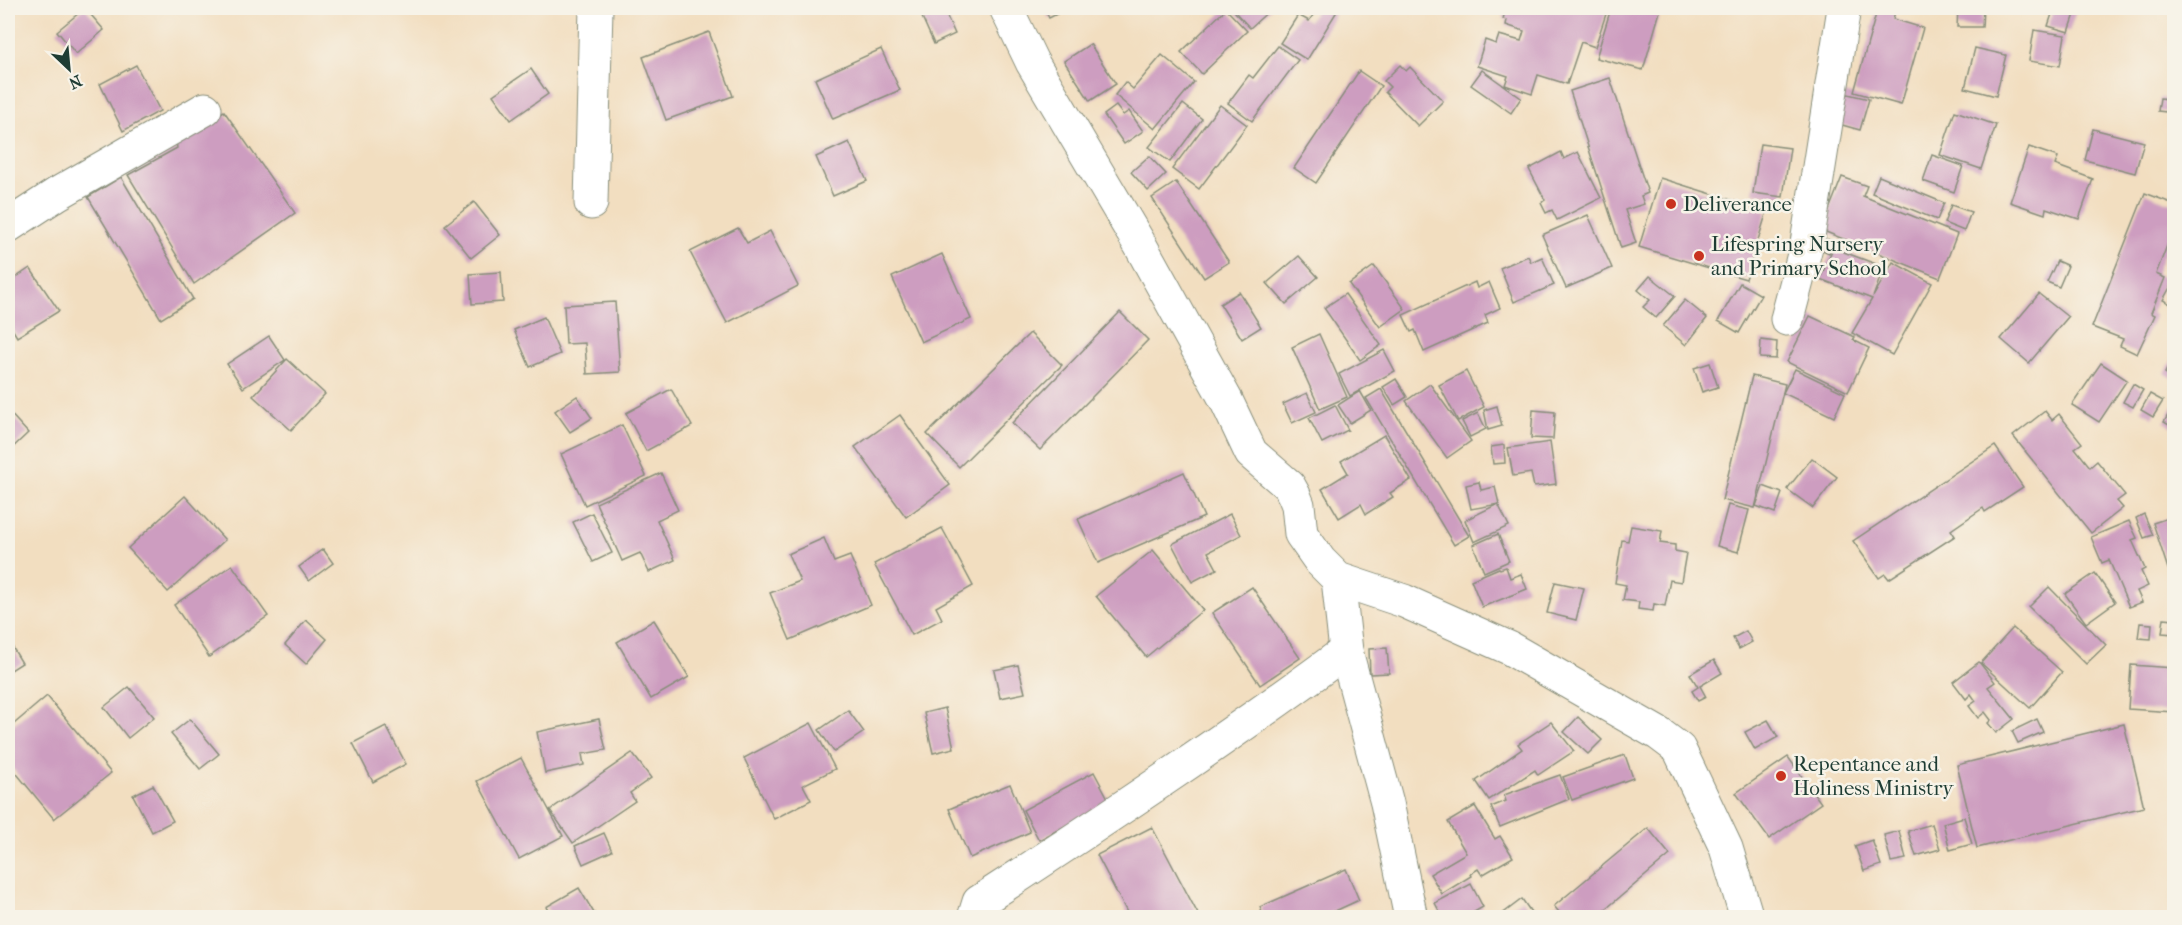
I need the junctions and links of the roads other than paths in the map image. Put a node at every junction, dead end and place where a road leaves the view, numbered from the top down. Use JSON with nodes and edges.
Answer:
{"nodes":[{"id":1,"x":596,"y":8,"type":"edge"},
{"id":2,"x":1006,"y":8,"type":"edge"},
{"id":3,"x":1844,"y":8,"type":"edge"},
{"id":4,"x":205,"y":110,"type":"dead end"},
{"id":5,"x":591,"y":203,"type":"dead end"},
{"id":6,"x":8,"y":226,"type":"edge"},
{"id":7,"x":1787,"y":319,"type":"dead end"},
{"id":8,"x":1338,"y":579,"type":"junction"},
{"id":9,"x":1346,"y":651,"type":"junction"},
{"id":10,"x":974,"y":918,"type":"edge"},
{"id":11,"x":1411,"y":918,"type":"edge"},
{"id":12,"x":1747,"y":918,"type":"edge"}],
"edges":[{"from":1,"to":5,"type":"street"},
{"from":2,"to":8,"type":"street"},
{"from":3,"to":7,"type":"street"},
{"from":4,"to":6,"type":"street"},
{"from":8,"to":9,"type":"street"},
{"from":8,"to":12,"type":"street"},
{"from":9,"to":10,"type":"street"},
{"from":9,"to":11,"type":"street"}]}
